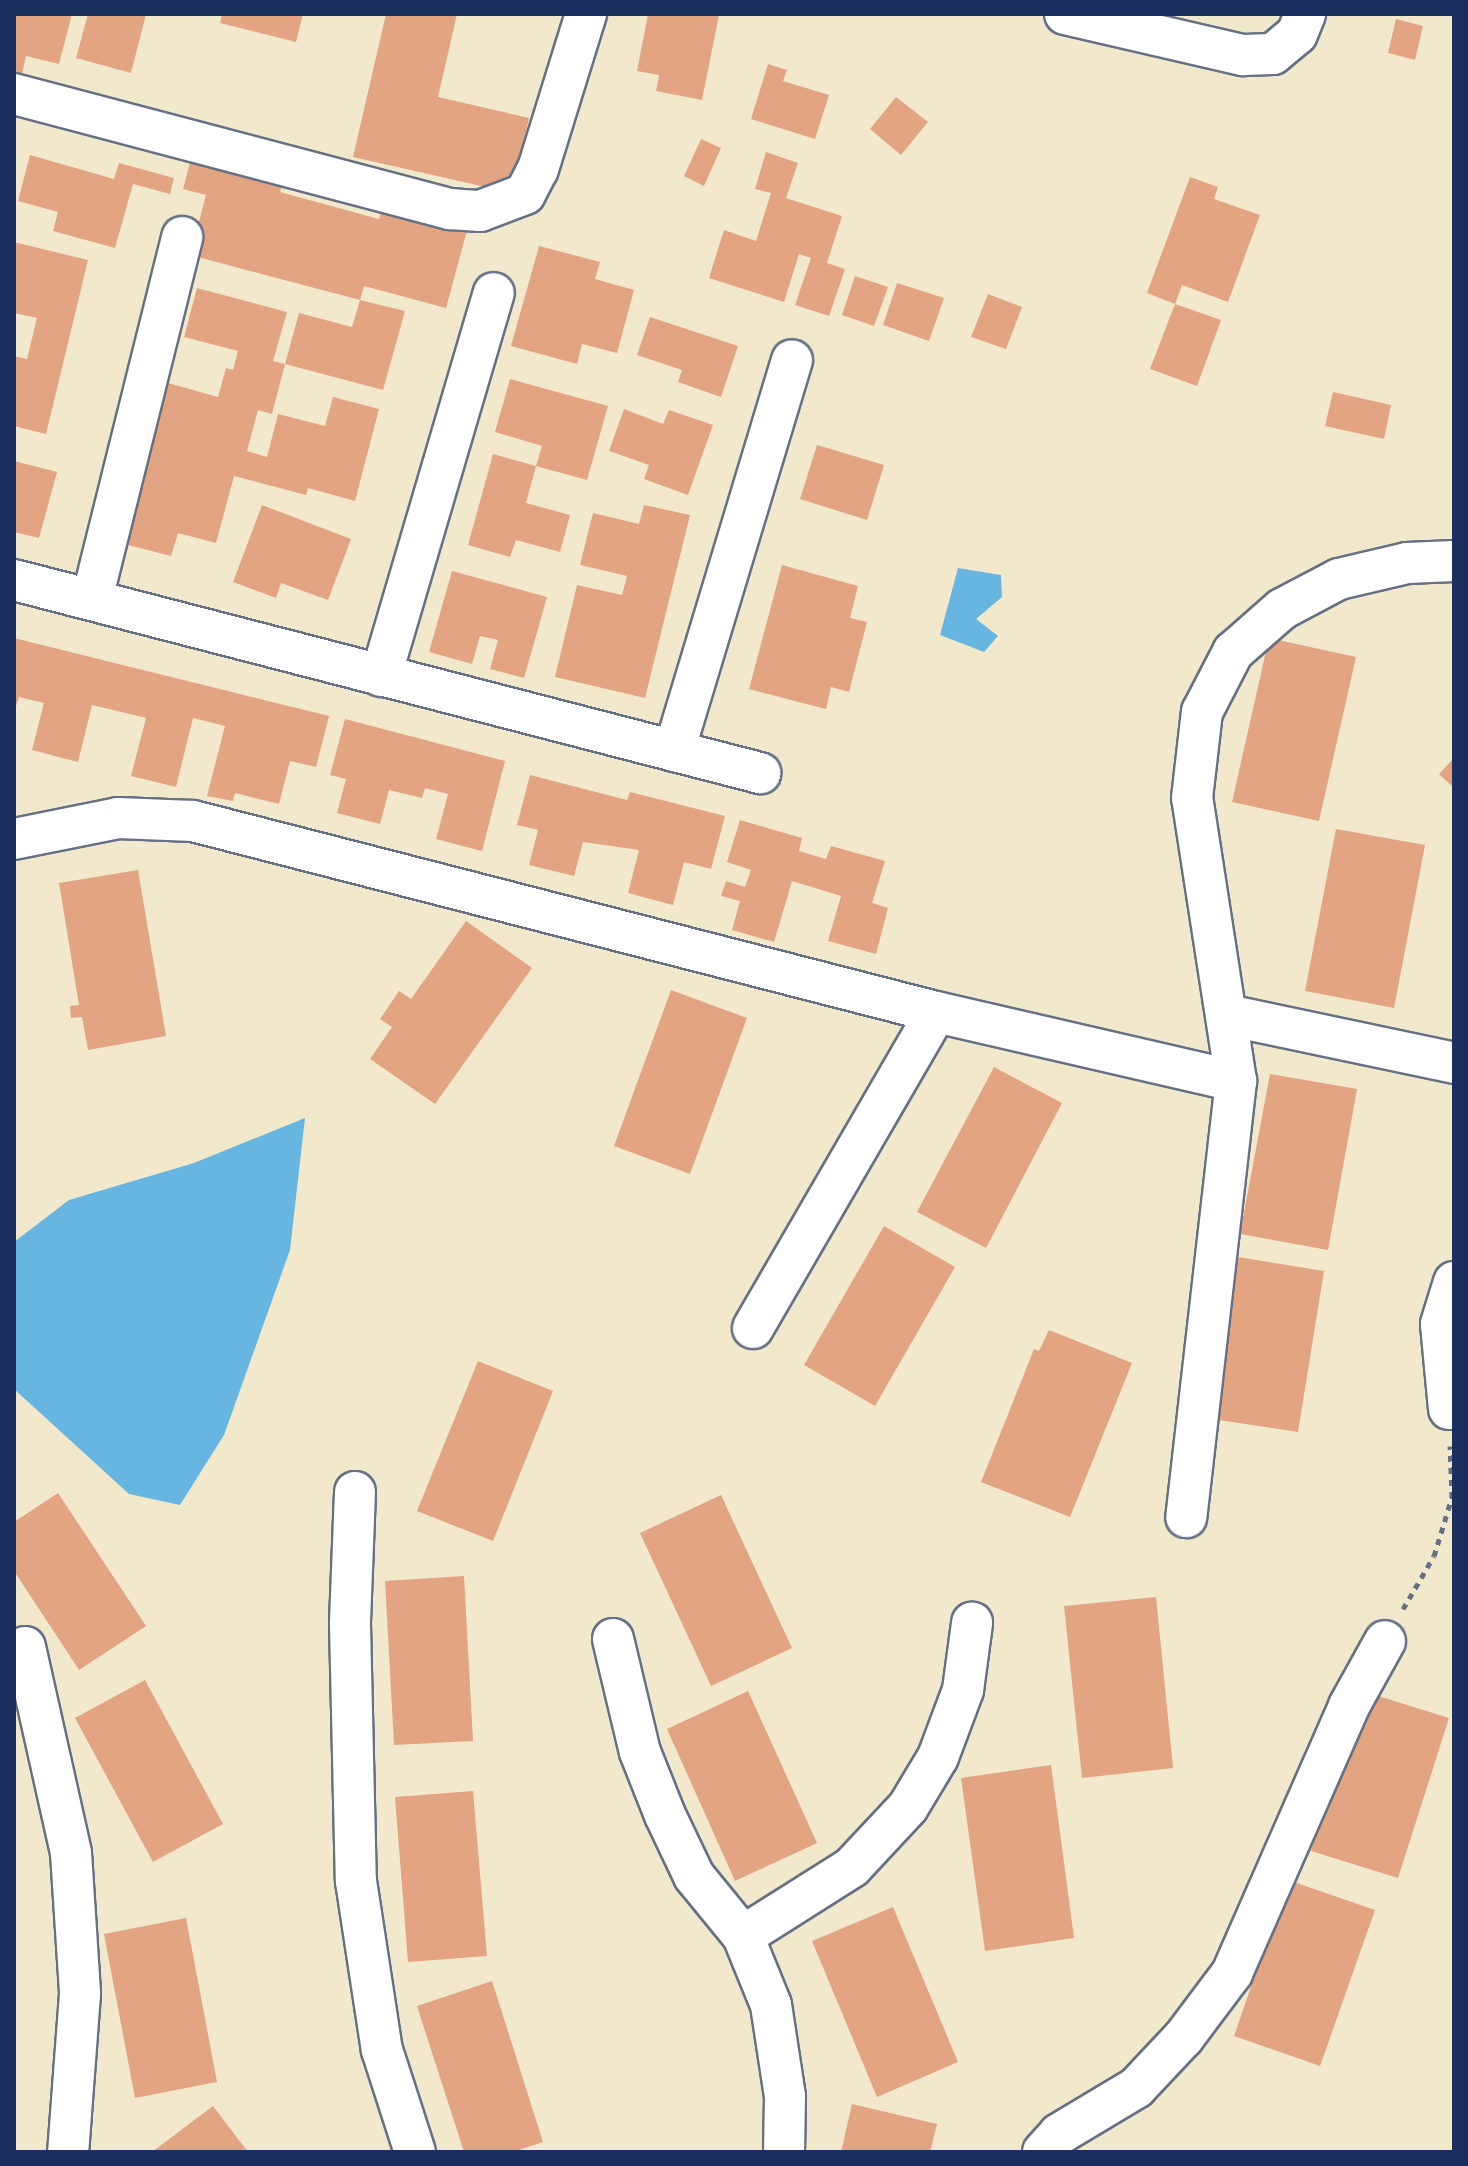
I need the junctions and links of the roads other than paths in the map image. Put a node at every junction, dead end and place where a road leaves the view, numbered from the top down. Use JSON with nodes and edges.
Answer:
{"nodes":[{"id":1,"x":586,"y":14,"type":"edge"},
{"id":2,"x":1065,"y":14,"type":"edge"},
{"id":3,"x":1305,"y":14,"type":"edge"},
{"id":4,"x":14,"y":94,"type":"edge"},
{"id":5,"x":182,"y":237,"type":"dead end"},
{"id":6,"x":494,"y":293,"type":"dead end"},
{"id":7,"x":792,"y":360,"type":"dead end"},
{"id":8,"x":1454,"y":561,"type":"edge"},
{"id":9,"x":14,"y":580,"type":"edge"},
{"id":10,"x":92,"y":599,"type":"junction"},
{"id":11,"x":381,"y":676,"type":"junction"},
{"id":12,"x":674,"y":751,"type":"junction"},
{"id":13,"x":760,"y":773,"type":"dead end"},
{"id":14,"x":14,"y":839,"type":"edge"},
{"id":15,"x":936,"y":1012,"type":"junction"},
{"id":16,"x":1227,"y":1015,"type":"junction"},
{"id":17,"x":1454,"y":1063,"type":"edge"},
{"id":18,"x":1236,"y":1081,"type":"junction"},
{"id":19,"x":1454,"y":1282,"type":"edge"},
{"id":20,"x":753,"y":1328,"type":"dead end"},
{"id":21,"x":1449,"y":1409,"type":"road end"},
{"id":22,"x":355,"y":1492,"type":"dead end"},
{"id":23,"x":1186,"y":1517,"type":"dead end"},
{"id":24,"x":972,"y":1623,"type":"dead end"},
{"id":25,"x":613,"y":1639,"type":"dead end"},
{"id":26,"x":1385,"y":1641,"type":"road end"},
{"id":27,"x":25,"y":1647,"type":"dead end"},
{"id":28,"x":743,"y":1936,"type":"junction"},
{"id":29,"x":68,"y":2152,"type":"edge"},
{"id":30,"x":415,"y":2152,"type":"edge"},
{"id":31,"x":784,"y":2152,"type":"edge"},
{"id":32,"x":1043,"y":2152,"type":"edge"}],
"edges":[{"from":1,"to":4,"type":"street"},
{"from":2,"to":3,"type":"street"},
{"from":5,"to":10,"type":"street"},
{"from":6,"to":11,"type":"street"},
{"from":7,"to":12,"type":"street"},
{"from":8,"to":16,"type":"street"},
{"from":9,"to":10,"type":"street"},
{"from":10,"to":11,"type":"street"},
{"from":11,"to":12,"type":"street"},
{"from":12,"to":13,"type":"street"},
{"from":14,"to":15,"type":"street"},
{"from":15,"to":18,"type":"street"},
{"from":15,"to":20,"type":"street"},
{"from":16,"to":17,"type":"street"},
{"from":16,"to":18,"type":"street"},
{"from":18,"to":23,"type":"street"},
{"from":19,"to":21,"type":"street"},
{"from":22,"to":30,"type":"street"},
{"from":24,"to":28,"type":"street"},
{"from":25,"to":28,"type":"street"},
{"from":26,"to":32,"type":"street"},
{"from":27,"to":29,"type":"street"},
{"from":28,"to":31,"type":"street"}]}
